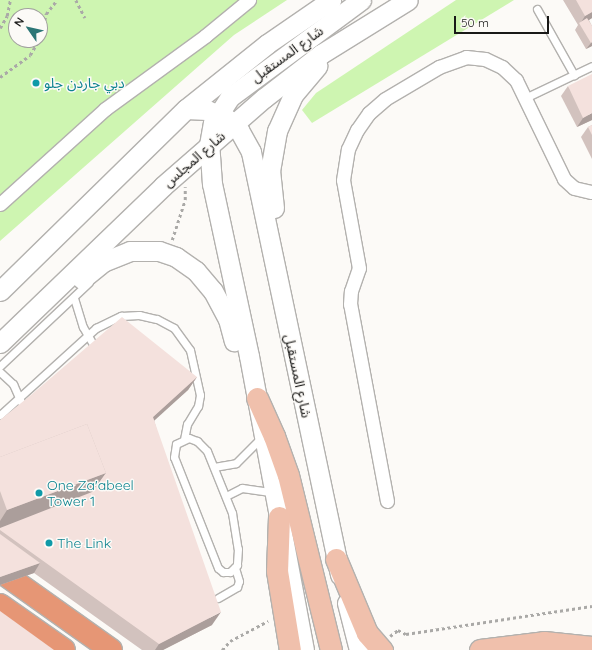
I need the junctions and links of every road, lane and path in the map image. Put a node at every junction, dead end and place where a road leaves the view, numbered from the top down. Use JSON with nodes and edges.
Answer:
{"nodes":[{"id":1,"x":10,"y":0,"type":"edge"},
{"id":2,"x":56,"y":0,"type":"edge"},
{"id":3,"x":76,"y":0,"type":"edge"},
{"id":4,"x":249,"y":0,"type":"edge"},
{"id":5,"x":331,"y":0,"type":"edge"},
{"id":6,"x":361,"y":0,"type":"edge"},
{"id":7,"x":408,"y":0,"type":"edge"},
{"id":8,"x":537,"y":9,"type":"dead end"},
{"id":9,"x":48,"y":11,"type":"edge"},
{"id":10,"x":85,"y":18,"type":"dead end"},
{"id":11,"x":0,"y":28,"type":"edge"},
{"id":12,"x":351,"y":34,"type":"junction"},
{"id":13,"x":34,"y":48,"type":"edge"},
{"id":14,"x":592,"y":66,"type":"edge"},
{"id":15,"x":574,"y":75,"type":"junction"},
{"id":16,"x":0,"y":77,"type":"edge"},
{"id":17,"x":525,"y":98,"type":"junction"},
{"id":18,"x":186,"y":109,"type":"junction"},
{"id":19,"x":218,"y":114,"type":"junction"},
{"id":20,"x":233,"y":124,"type":"junction"},
{"id":21,"x":209,"y":145,"type":"junction"},
{"id":22,"x":186,"y":182,"type":"dead end"},
{"id":23,"x":592,"y":192,"type":"edge"},
{"id":24,"x":0,"y":204,"type":"edge"},
{"id":25,"x":168,"y":254,"type":"junction"},
{"id":26,"x":203,"y":278,"type":"junction"},
{"id":27,"x":277,"y":278,"type":"junction"},
{"id":28,"x":0,"y":291,"type":"edge"},
{"id":29,"x":74,"y":298,"type":"junction"},
{"id":30,"x":88,"y":336,"type":"junction"},
{"id":31,"x":0,"y":343,"type":"edge"},
{"id":32,"x":94,"y":346,"type":"edge"},
{"id":33,"x":0,"y":352,"type":"edge"},
{"id":34,"x":0,"y":366,"type":"edge"},
{"id":35,"x":0,"y":372,"type":"edge"},
{"id":36,"x":20,"y":398,"type":"junction"},
{"id":37,"x":257,"y":398,"type":"junction"},
{"id":38,"x":22,"y":408,"type":"edge"},
{"id":39,"x":0,"y":415,"type":"edge"},
{"id":40,"x":264,"y":436,"type":"junction"},
{"id":41,"x":184,"y":439,"type":"junction"},
{"id":42,"x":214,"y":467,"type":"junction"},
{"id":43,"x":274,"y":493,"type":"junction"},
{"id":44,"x":226,"y":496,"type":"junction"},
{"id":45,"x":387,"y":501,"type":"dead end"},
{"id":46,"x":279,"y":517,"type":"junction"},
{"id":47,"x":336,"y":559,"type":"junction"},
{"id":48,"x":235,"y":568,"type":"junction"},
{"id":49,"x":0,"y":571,"type":"edge"},
{"id":50,"x":218,"y":598,"type":"edge"},
{"id":51,"x":0,"y":605,"type":"edge"},
{"id":52,"x":592,"y":606,"type":"edge"},
{"id":53,"x":272,"y":620,"type":"dead end"},
{"id":54,"x":384,"y":644,"type":"edge"},
{"id":55,"x":591,"y":649,"type":"edge"},
{"id":56,"x":64,"y":650,"type":"edge"},
{"id":57,"x":111,"y":650,"type":"edge"},
{"id":58,"x":222,"y":650,"type":"edge"},
{"id":59,"x":290,"y":650,"type":"edge"},
{"id":60,"x":304,"y":650,"type":"edge"},
{"id":61,"x":331,"y":650,"type":"edge"},
{"id":62,"x":359,"y":650,"type":"edge"},
{"id":63,"x":480,"y":650,"type":"edge"}],
"edges":[{"from":1,"to":11,"type":"path"},
{"from":2,"to":9,"type":"path"},
{"from":3,"to":10,"type":"path"},
{"from":4,"to":24,"type":"street"},
{"from":5,"to":18,"type":"main road"},
{"from":6,"to":19,"type":"main road","name":"شارع المستقبل"},
{"from":7,"to":12,"type":"main road","name":"شارع المجلس"},
{"from":8,"to":15,"type":"lane"},
{"from":12,"to":20,"type":"main road","name":"شارع المجلس"},
{"from":12,"to":27,"type":"main road"},
{"from":13,"to":16,"type":"path"},
{"from":14,"to":15,"type":"lane"},
{"from":15,"to":17,"type":"lane"},
{"from":17,"to":23,"type":"street"},
{"from":17,"to":45,"type":"street"},
{"from":18,"to":19,"type":"main road","name":"شارع المستقبل"},
{"from":18,"to":28,"type":"main road"},
{"from":19,"to":20,"type":"main road","name":"شارع المستقبل"},
{"from":19,"to":21,"type":"main road","name":"شارع المستقبل"},
{"from":20,"to":21,"type":"main road","name":"شارع المجلس"},
{"from":20,"to":27,"type":"main road","name":"شارع المستقبل"},
{"from":21,"to":31,"type":"main road","name":"شارع المجلس"},
{"from":21,"to":37,"type":"main road","name":"شارع المستقبل"},
{"from":22,"to":25,"type":"path"},
{"from":25,"to":26,"type":"main road"},
{"from":25,"to":33,"type":"main road"},
{"from":26,"to":29,"type":"lane"},
{"from":26,"to":37,"type":"main road"},
{"from":27,"to":47,"type":"main road","name":"شارع المستقبل"},
{"from":29,"to":30,"type":"lane"},
{"from":29,"to":34,"type":"lane"},
{"from":30,"to":32,"type":"lane"},
{"from":30,"to":36,"type":"lane"},
{"from":30,"to":41,"type":"lane"},
{"from":35,"to":36,"type":"lane"},
{"from":36,"to":38,"type":"lane"},
{"from":36,"to":39,"type":"lane"},
{"from":37,"to":40,"type":"main road","name":"شارع المستقبل"},
{"from":37,"to":61,"type":"main road"},
{"from":40,"to":42,"type":"lane"},
{"from":40,"to":43,"type":"main road","name":"شارع المستقبل"},
{"from":41,"to":42,"type":"lane"},
{"from":41,"to":48,"type":"lane"},
{"from":42,"to":44,"type":"lane"},
{"from":43,"to":44,"type":"lane"},
{"from":43,"to":46,"type":"main road","name":"شارع المستقبل"},
{"from":44,"to":48,"type":"lane"},
{"from":46,"to":59,"type":"main road"},
{"from":46,"to":60,"type":"main road","name":"شارع المستقبل"},
{"from":47,"to":54,"type":"main road"},
{"from":47,"to":62,"type":"main road","name":"شارع المستقبل"},
{"from":48,"to":50,"type":"lane"},
{"from":49,"to":57,"type":"highway"},
{"from":51,"to":56,"type":"highway"},
{"from":52,"to":54,"type":"path"},
{"from":53,"to":58,"type":"path"},
{"from":55,"to":63,"type":"main road"}]}
